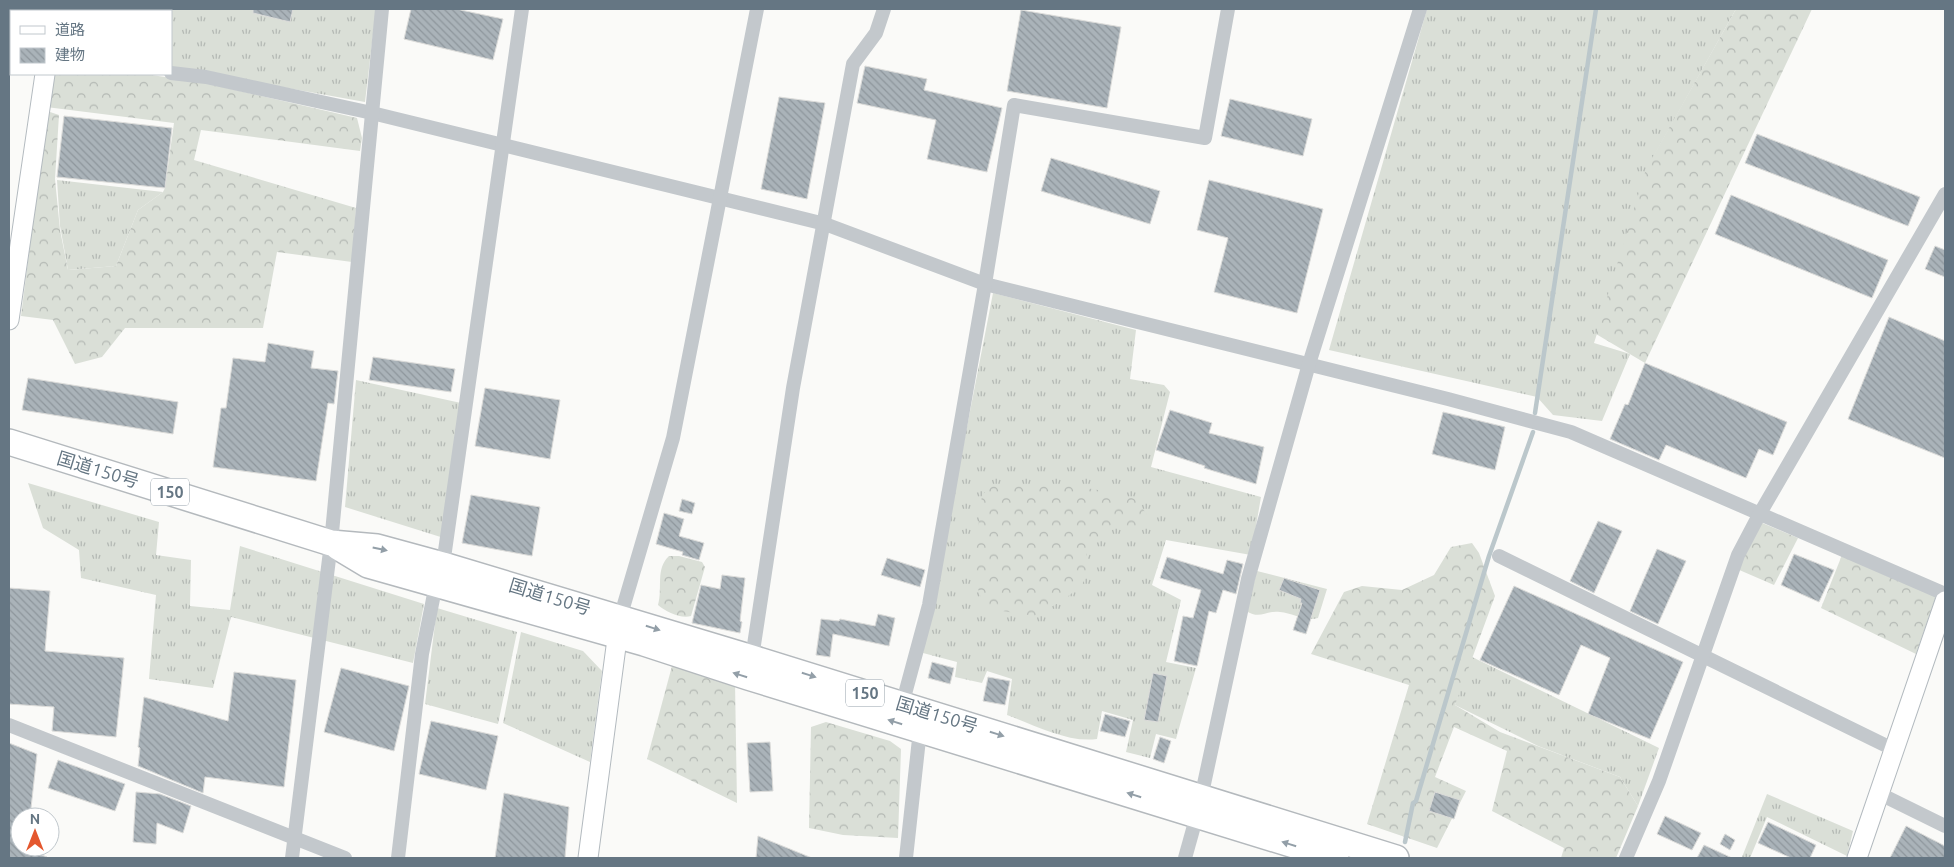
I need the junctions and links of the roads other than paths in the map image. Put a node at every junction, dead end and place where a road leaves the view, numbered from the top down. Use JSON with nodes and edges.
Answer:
{"nodes":[{"id":1,"x":382,"y":9,"type":"edge"},
{"id":2,"x":522,"y":9,"type":"edge"},
{"id":3,"x":757,"y":9,"type":"edge"},
{"id":4,"x":884,"y":9,"type":"edge"},
{"id":5,"x":1228,"y":9,"type":"edge"},
{"id":6,"x":1420,"y":9,"type":"edge"},
{"id":7,"x":172,"y":72,"type":"edge"},
{"id":8,"x":45,"y":75,"type":"edge"},
{"id":9,"x":372,"y":113,"type":"junction"},
{"id":10,"x":502,"y":145,"type":"junction"},
{"id":11,"x":1945,"y":194,"type":"edge"},
{"id":12,"x":720,"y":197,"type":"junction"},
{"id":13,"x":825,"y":224,"type":"junction"},
{"id":14,"x":985,"y":284,"type":"junction"},
{"id":15,"x":9,"y":320,"type":"edge"},
{"id":16,"x":1309,"y":364,"type":"junction"},
{"id":17,"x":9,"y":442,"type":"edge"},
{"id":18,"x":1759,"y":514,"type":"junction"},
{"id":19,"x":331,"y":543,"type":"junction"},
{"id":20,"x":1499,"y":556,"type":"dead end"},
{"id":21,"x":440,"y":575,"type":"junction"},
{"id":22,"x":1945,"y":594,"type":"edge"},
{"id":23,"x":1945,"y":602,"type":"edge"},
{"id":24,"x":619,"y":627,"type":"junction"},
{"id":25,"x":1703,"y":656,"type":"junction"},
{"id":26,"x":752,"y":658,"type":"junction"},
{"id":27,"x":902,"y":705,"type":"junction"},
{"id":28,"x":9,"y":725,"type":"edge"},
{"id":29,"x":920,"y":730,"type":"junction"},
{"id":30,"x":1895,"y":750,"type":"junction"},
{"id":31,"x":1880,"y":794,"type":"junction"},
{"id":32,"x":1199,"y":806,"type":"junction"},
{"id":33,"x":1945,"y":826,"type":"edge"},
{"id":34,"x":294,"y":838,"type":"junction"},
{"id":35,"x":292,"y":858,"type":"edge"},
{"id":36,"x":345,"y":858,"type":"edge"},
{"id":37,"x":398,"y":858,"type":"edge"},
{"id":38,"x":588,"y":858,"type":"edge"},
{"id":39,"x":906,"y":858,"type":"edge"},
{"id":40,"x":1185,"y":858,"type":"edge"},
{"id":41,"x":1336,"y":858,"type":"edge"},
{"id":42,"x":1396,"y":858,"type":"edge"},
{"id":43,"x":1626,"y":858,"type":"edge"},
{"id":44,"x":1857,"y":858,"type":"edge"}],
"edges":[{"from":1,"to":9,"type":"street"},
{"from":2,"to":10,"type":"street"},
{"from":3,"to":12,"type":"street"},
{"from":4,"to":13,"type":"street"},
{"from":5,"to":14,"type":"street"},
{"from":6,"to":16,"type":"street"},
{"from":7,"to":9,"type":"street"},
{"from":8,"to":15,"type":"street"},
{"from":9,"to":10,"type":"street"},
{"from":9,"to":19,"type":"street"},
{"from":10,"to":12,"type":"street"},
{"from":10,"to":21,"type":"street"},
{"from":11,"to":18,"type":"street"},
{"from":12,"to":13,"type":"street"},
{"from":12,"to":24,"type":"street"},
{"from":13,"to":14,"type":"street"},
{"from":13,"to":26,"type":"street"},
{"from":14,"to":16,"type":"street"},
{"from":14,"to":27,"type":"street"},
{"from":16,"to":18,"type":"street"},
{"from":16,"to":32,"type":"street"},
{"from":17,"to":19,"type":"highway","name":"国道150号","number":"150"},
{"from":18,"to":22,"type":"street"},
{"from":18,"to":25,"type":"street"},
{"from":19,"to":21,"type":"highway","name":"国道150号","number":"150"},
{"from":19,"to":34,"type":"street"},
{"from":20,"to":25,"type":"street"},
{"from":21,"to":24,"type":"highway","name":"国道150号","number":"150"},
{"from":21,"to":37,"type":"street"},
{"from":23,"to":30,"type":"street"},
{"from":24,"to":26,"type":"highway","name":"国道150号","number":"150","one_way":true},
{"from":29,"to":24,"type":"highway","name":"国道150号","number":"150","one_way":true},
{"from":24,"to":38,"type":"street"},
{"from":25,"to":30,"type":"street"},
{"from":25,"to":43,"type":"street"},
{"from":26,"to":27,"type":"highway","name":"国道150号","number":"150","one_way":true},
{"from":27,"to":32,"type":"highway","name":"国道150号","number":"150","one_way":true},
{"from":28,"to":34,"type":"street"},
{"from":32,"to":29,"type":"highway","name":"国道150号","number":"150","one_way":true},
{"from":29,"to":39,"type":"street"},
{"from":30,"to":31,"type":"street"},
{"from":31,"to":33,"type":"street"},
{"from":31,"to":44,"type":"street"},
{"from":32,"to":40,"type":"street"},
{"from":41,"to":32,"type":"highway","name":"国道150号","number":"150","one_way":true},
{"from":32,"to":42,"type":"highway","name":"国道150号","number":"150"},
{"from":34,"to":35,"type":"street"},
{"from":34,"to":36,"type":"street"}]}
